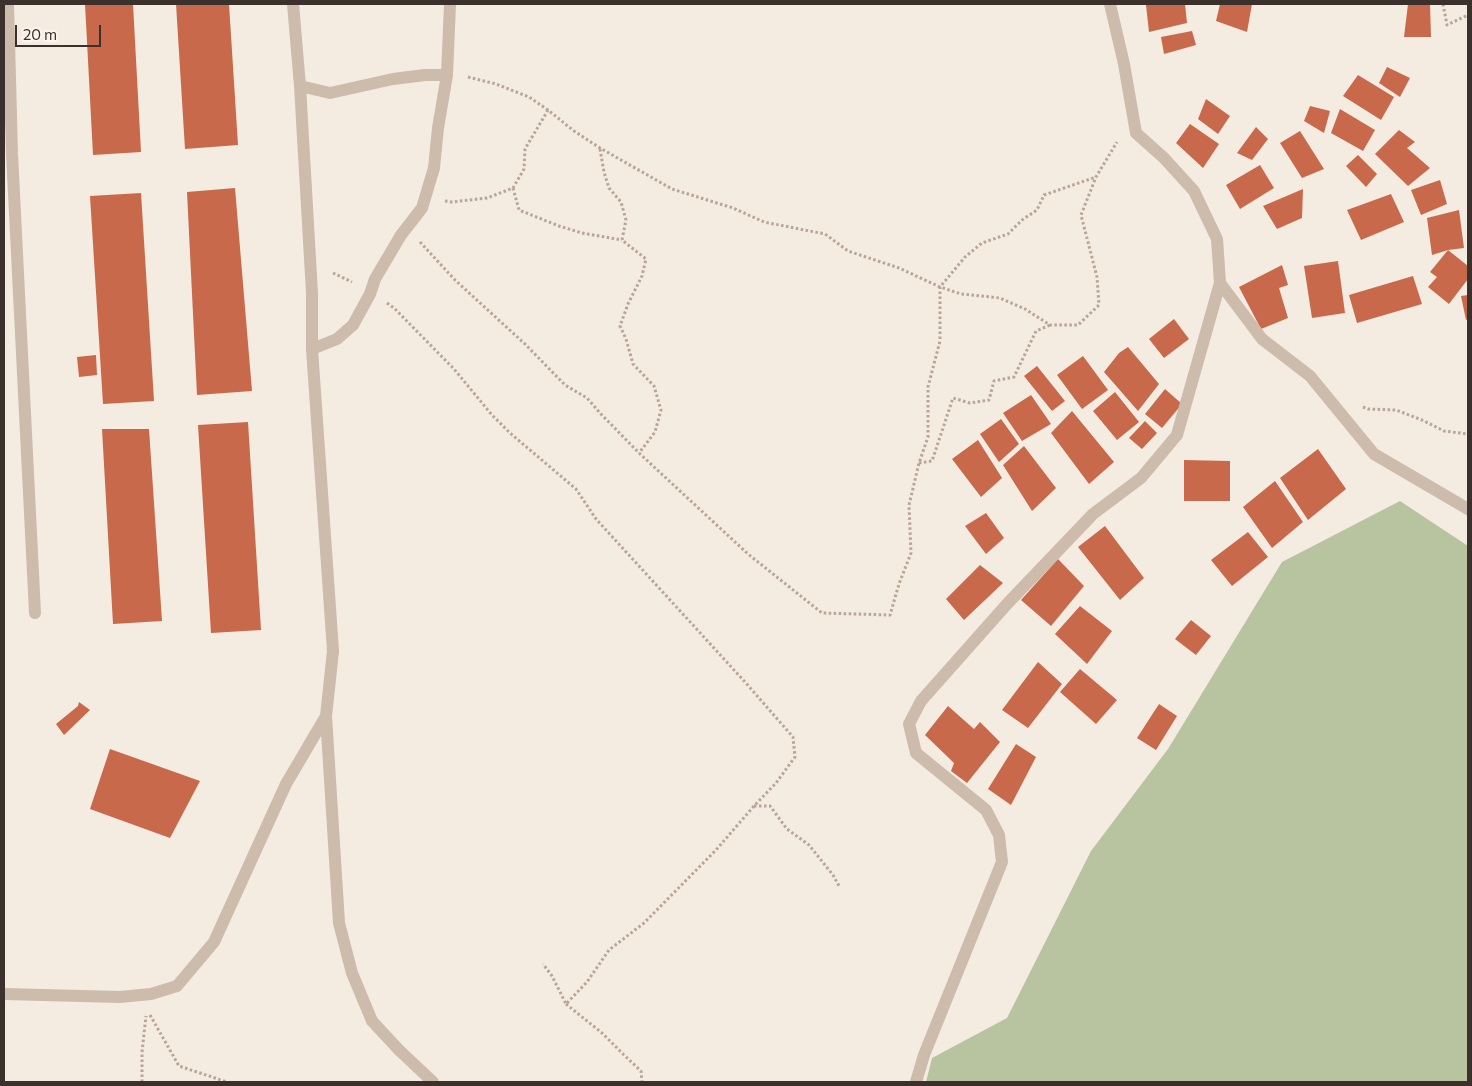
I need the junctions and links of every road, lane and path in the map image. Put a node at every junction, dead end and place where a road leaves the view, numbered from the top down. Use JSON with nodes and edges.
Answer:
{"nodes":[{"id":1,"x":8,"y":4,"type":"edge"},
{"id":2,"x":293,"y":4,"type":"edge"},
{"id":3,"x":450,"y":4,"type":"edge"},
{"id":4,"x":1110,"y":4,"type":"edge"},
{"id":5,"x":1443,"y":4,"type":"edge"},
{"id":6,"x":1468,"y":14,"type":"edge"},
{"id":7,"x":447,"y":75,"type":"junction"},
{"id":8,"x":300,"y":86,"type":"junction"},
{"id":9,"x":548,"y":110,"type":"junction"},
{"id":10,"x":1134,"y":125,"type":"junction"},
{"id":11,"x":600,"y":148,"type":"junction"},
{"id":12,"x":8,"y":154,"type":"edge"},
{"id":13,"x":1096,"y":177,"type":"junction"},
{"id":14,"x":513,"y":188,"type":"junction"},
{"id":15,"x":424,"y":200,"type":"junction"},
{"id":16,"x":401,"y":235,"type":"junction"},
{"id":17,"x":622,"y":240,"type":"junction"},
{"id":18,"x":310,"y":268,"type":"junction"},
{"id":19,"x":1220,"y":283,"type":"junction"},
{"id":20,"x":940,"y":287,"type":"junction"},
{"id":21,"x":370,"y":294,"type":"junction"},
{"id":22,"x":1050,"y":325,"type":"junction"},
{"id":23,"x":312,"y":349,"type":"junction"},
{"id":24,"x":1360,"y":406,"type":"dead end"},
{"id":25,"x":1468,"y":434,"type":"edge"},
{"id":26,"x":639,"y":453,"type":"junction"},
{"id":27,"x":919,"y":463,"type":"junction"},
{"id":28,"x":1468,"y":510,"type":"edge"},
{"id":29,"x":36,"y":612,"type":"dead end"},
{"id":30,"x":326,"y":716,"type":"junction"},
{"id":31,"x":754,"y":806,"type":"junction"},
{"id":32,"x":839,"y":886,"type":"dead end"},
{"id":33,"x":543,"y":964,"type":"dead end"},
{"id":34,"x":4,"y":994,"type":"edge"},
{"id":35,"x":566,"y":1004,"type":"junction"},
{"id":36,"x":142,"y":1082,"type":"edge"},
{"id":37,"x":227,"y":1082,"type":"edge"},
{"id":38,"x":433,"y":1082,"type":"edge"},
{"id":39,"x":642,"y":1082,"type":"edge"},
{"id":40,"x":916,"y":1082,"type":"edge"}],
"edges":[{"from":1,"to":12,"type":"street"},
{"from":2,"to":8,"type":"street"},
{"from":3,"to":7,"type":"street"},
{"from":4,"to":10,"type":"street"},
{"from":5,"to":6,"type":"path"},
{"from":7,"to":8,"type":"street"},
{"from":7,"to":9,"type":"path"},
{"from":7,"to":15,"type":"street"},
{"from":8,"to":18,"type":"street"},
{"from":9,"to":11,"type":"path"},
{"from":9,"to":14,"type":"path"},
{"from":10,"to":13,"type":"path"},
{"from":10,"to":19,"type":"street"},
{"from":11,"to":17,"type":"path"},
{"from":11,"to":20,"type":"path"},
{"from":12,"to":29,"type":"street"},
{"from":13,"to":20,"type":"path"},
{"from":13,"to":22,"type":"path"},
{"from":14,"to":15,"type":"path"},
{"from":14,"to":17,"type":"path"},
{"from":15,"to":16,"type":"street"},
{"from":16,"to":21,"type":"street"},
{"from":16,"to":26,"type":"path"},
{"from":17,"to":26,"type":"path"},
{"from":18,"to":21,"type":"path"},
{"from":18,"to":23,"type":"street"},
{"from":19,"to":28,"type":"street"},
{"from":19,"to":40,"type":"street"},
{"from":20,"to":22,"type":"path"},
{"from":20,"to":27,"type":"path"},
{"from":21,"to":23,"type":"street"},
{"from":21,"to":31,"type":"path"},
{"from":22,"to":27,"type":"path"},
{"from":23,"to":30,"type":"street"},
{"from":24,"to":25,"type":"path"},
{"from":26,"to":27,"type":"path"},
{"from":30,"to":34,"type":"street"},
{"from":30,"to":38,"type":"street"},
{"from":31,"to":32,"type":"path"},
{"from":31,"to":35,"type":"path"},
{"from":33,"to":35,"type":"path"},
{"from":35,"to":39,"type":"path"},
{"from":36,"to":37,"type":"path"}]}
